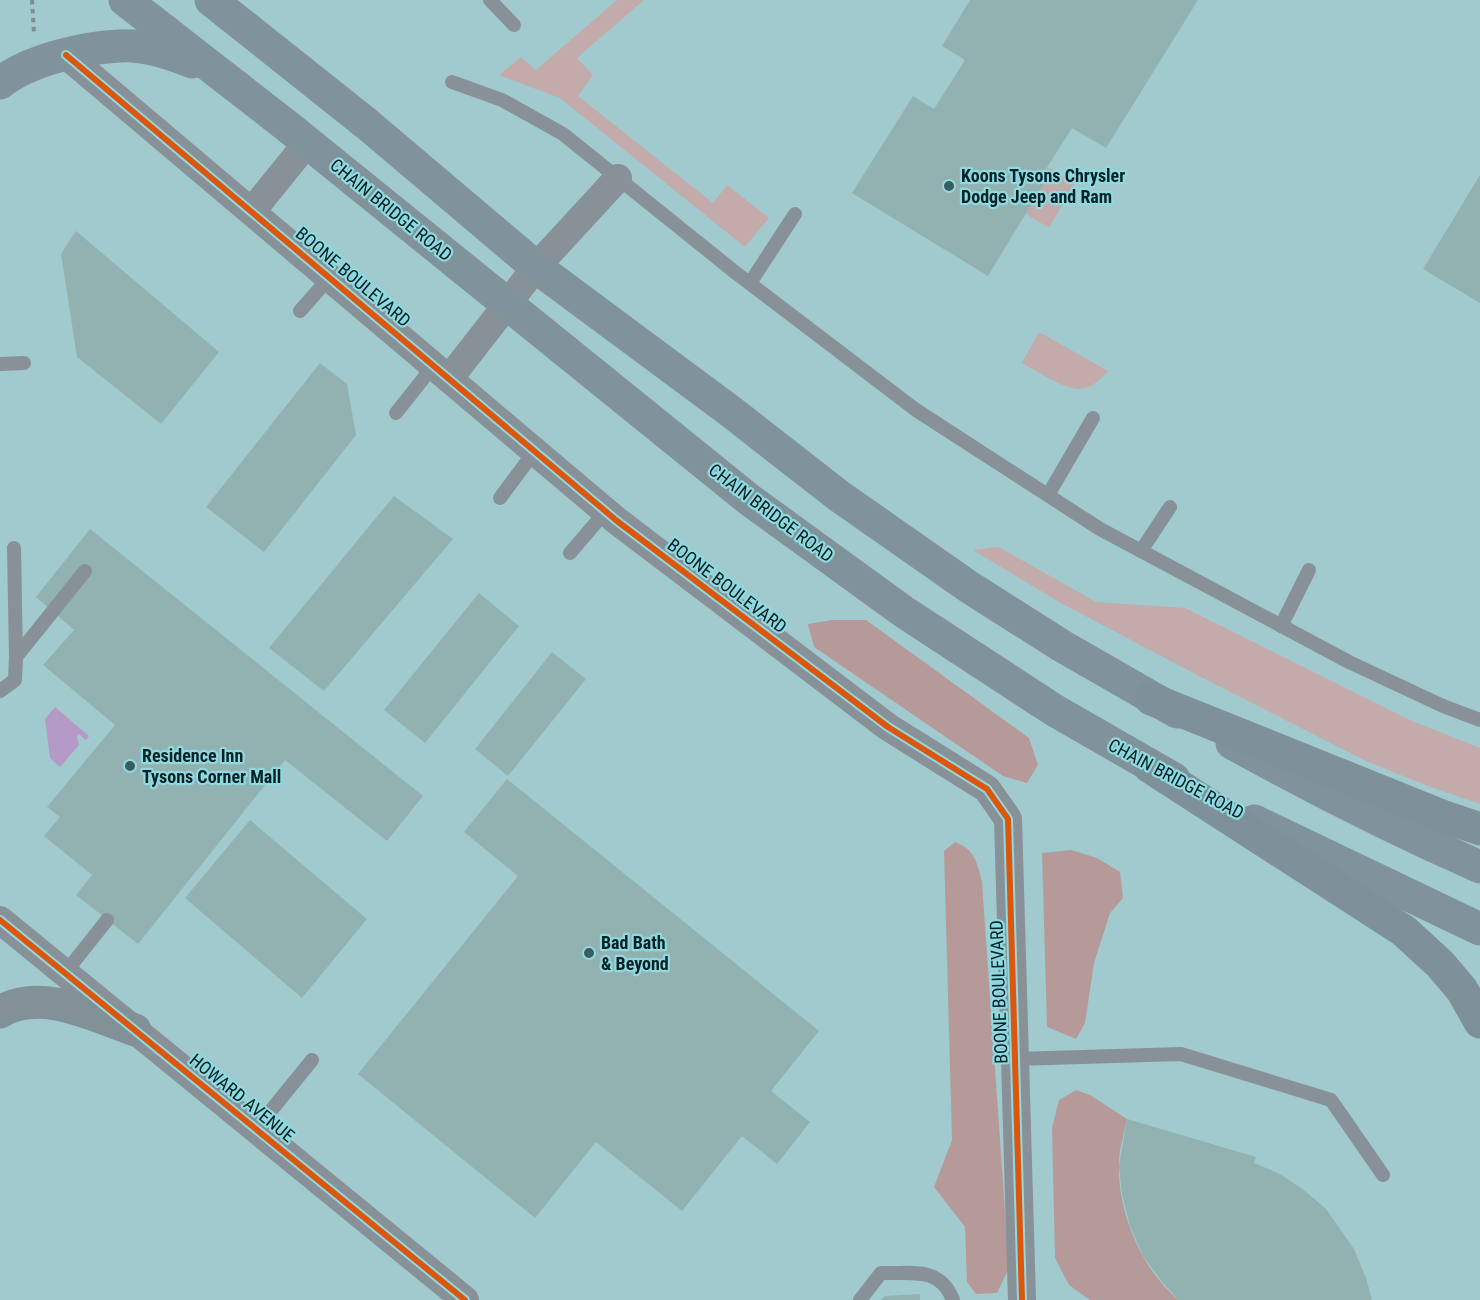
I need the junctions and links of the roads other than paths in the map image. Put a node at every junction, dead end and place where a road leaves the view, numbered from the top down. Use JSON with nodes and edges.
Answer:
{"nodes":[{"id":1,"x":125,"y":0,"type":"edge"},
{"id":2,"x":211,"y":0,"type":"edge"},
{"id":3,"x":490,"y":0,"type":"edge"},
{"id":4,"x":514,"y":25,"type":"dead end"},
{"id":5,"x":66,"y":55,"type":"junction"},
{"id":6,"x":452,"y":82,"type":"dead end"},
{"id":7,"x":0,"y":83,"type":"edge"},
{"id":8,"x":233,"y":84,"type":"junction"},
{"id":9,"x":307,"y":143,"type":"junction"},
{"id":10,"x":618,"y":178,"type":"junction"},
{"id":11,"x":252,"y":211,"type":"junction"},
{"id":12,"x":795,"y":214,"type":"dead end"},
{"id":13,"x":536,"y":267,"type":"junction"},
{"id":14,"x":330,"y":277,"type":"junction"},
{"id":15,"x":750,"y":283,"type":"junction"},
{"id":16,"x":507,"y":304,"type":"junction"},
{"id":17,"x":300,"y":311,"type":"dead end"},
{"id":18,"x":24,"y":363,"type":"dead end"},
{"id":19,"x":0,"y":364,"type":"edge"},
{"id":20,"x":442,"y":372,"type":"junction"},
{"id":21,"x":396,"y":413,"type":"dead end"},
{"id":22,"x":1093,"y":418,"type":"dead end"},
{"id":23,"x":535,"y":451,"type":"junction"},
{"id":24,"x":1048,"y":495,"type":"junction"},
{"id":25,"x":500,"y":498,"type":"dead end"},
{"id":26,"x":1170,"y":507,"type":"dead end"},
{"id":27,"x":606,"y":511,"type":"junction"},
{"id":28,"x":14,"y":548,"type":"dead end"},
{"id":29,"x":1141,"y":551,"type":"junction"},
{"id":30,"x":570,"y":553,"type":"dead end"},
{"id":31,"x":1309,"y":570,"type":"dead end"},
{"id":32,"x":86,"y":572,"type":"dead end"},
{"id":33,"x":1281,"y":626,"type":"junction"},
{"id":34,"x":16,"y":657,"type":"junction"},
{"id":35,"x":0,"y":691,"type":"edge"},
{"id":36,"x":1151,"y":699,"type":"junction"},
{"id":37,"x":1480,"y":720,"type":"edge"},
{"id":38,"x":1150,"y":766,"type":"junction"},
{"id":39,"x":1480,"y":829,"type":"edge"},
{"id":40,"x":1480,"y":867,"type":"edge"},
{"id":41,"x":0,"y":920,"type":"edge"},
{"id":42,"x":107,"y":920,"type":"dead end"},
{"id":43,"x":1480,"y":929,"type":"edge"},
{"id":44,"x":65,"y":973,"type":"junction"},
{"id":45,"x":0,"y":1012,"type":"edge"},
{"id":46,"x":1480,"y":1022,"type":"edge"},
{"id":47,"x":135,"y":1030,"type":"junction"},
{"id":48,"x":1016,"y":1059,"type":"junction"},
{"id":49,"x":312,"y":1060,"type":"dead end"},
{"id":50,"x":256,"y":1129,"type":"junction"},
{"id":51,"x":1383,"y":1175,"type":"dead end"},
{"id":52,"x":465,"y":1300,"type":"edge"},
{"id":53,"x":860,"y":1300,"type":"edge"},
{"id":54,"x":953,"y":1300,"type":"edge"},
{"id":55,"x":1022,"y":1300,"type":"edge"}],
"edges":[{"from":1,"to":8,"type":"main road","name":"CHAIN BRIDGE ROAD"},
{"from":2,"to":13,"type":"main road"},
{"from":3,"to":4,"type":"lane"},
{"from":5,"to":7,"type":"main road"},
{"from":5,"to":8,"type":"main road"},
{"from":5,"to":11,"type":"street","name":"BOONE BOULEVARD"},
{"from":6,"to":10,"type":"lane"},
{"from":8,"to":9,"type":"main road","name":"CHAIN BRIDGE ROAD"},
{"from":9,"to":11,"type":"street"},
{"from":9,"to":16,"type":"main road","name":"CHAIN BRIDGE ROAD"},
{"from":10,"to":13,"type":"street"},
{"from":10,"to":15,"type":"lane"},
{"from":11,"to":14,"type":"street","name":"BOONE BOULEVARD"},
{"from":12,"to":15,"type":"lane"},
{"from":13,"to":16,"type":"street"},
{"from":13,"to":36,"type":"main road"},
{"from":14,"to":17,"type":"lane"},
{"from":14,"to":20,"type":"street","name":"BOONE BOULEVARD"},
{"from":15,"to":24,"type":"lane"},
{"from":16,"to":20,"type":"street"},
{"from":16,"to":38,"type":"main road","name":"CHAIN BRIDGE ROAD"},
{"from":18,"to":19,"type":"lane"},
{"from":20,"to":21,"type":"lane"},
{"from":20,"to":23,"type":"street","name":"BOONE BOULEVARD"},
{"from":22,"to":24,"type":"lane"},
{"from":23,"to":25,"type":"lane"},
{"from":23,"to":27,"type":"street","name":"BOONE BOULEVARD"},
{"from":24,"to":29,"type":"lane"},
{"from":26,"to":29,"type":"lane"},
{"from":27,"to":30,"type":"lane"},
{"from":27,"to":48,"type":"street","name":"BOONE BOULEVARD"},
{"from":28,"to":34,"type":"lane"},
{"from":29,"to":33,"type":"lane"},
{"from":31,"to":33,"type":"lane"},
{"from":32,"to":34,"type":"lane"},
{"from":33,"to":37,"type":"lane"},
{"from":34,"to":35,"type":"lane"},
{"from":36,"to":39,"type":"highway"},
{"from":36,"to":40,"type":"main road"},
{"from":38,"to":43,"type":"main road","name":"CHAIN BRIDGE ROAD"},
{"from":38,"to":46,"type":"highway"},
{"from":41,"to":44,"type":"street","name":"HOWARD AVENUE"},
{"from":42,"to":44,"type":"lane"},
{"from":44,"to":47,"type":"street","name":"HOWARD AVENUE"},
{"from":45,"to":47,"type":"main road"},
{"from":47,"to":50,"type":"street","name":"HOWARD AVENUE"},
{"from":48,"to":51,"type":"lane"},
{"from":48,"to":55,"type":"street","name":"BOONE BOULEVARD"},
{"from":49,"to":50,"type":"lane"},
{"from":50,"to":52,"type":"street","name":"HOWARD AVENUE"},
{"from":53,"to":54,"type":"lane"}]}
